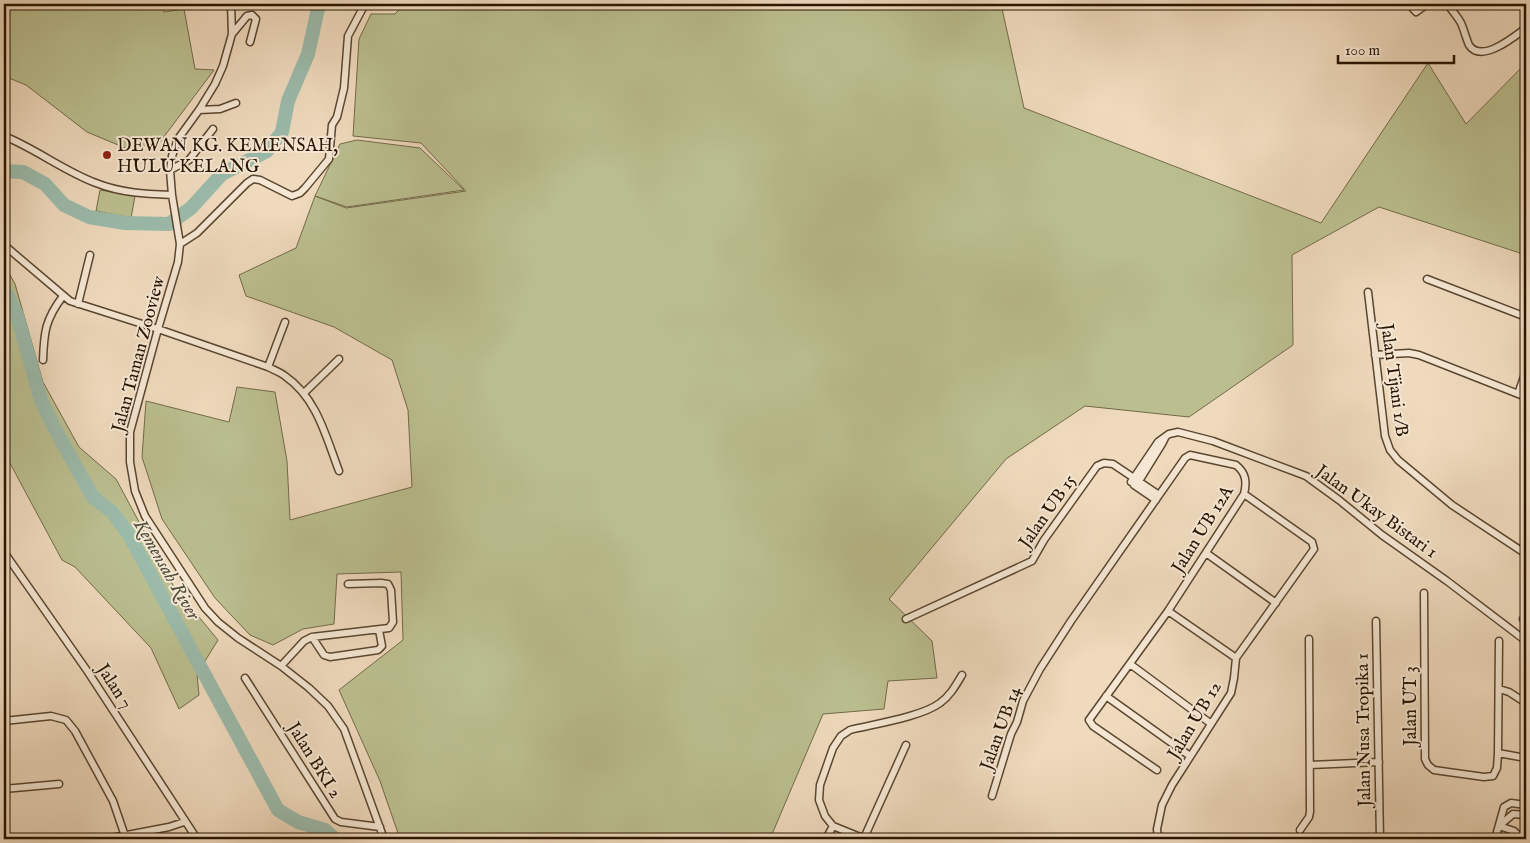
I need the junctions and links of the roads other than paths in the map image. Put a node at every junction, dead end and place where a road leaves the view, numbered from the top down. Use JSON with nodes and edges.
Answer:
{"nodes":[{"id":1,"x":231,"y":4,"type":"edge"},
{"id":2,"x":365,"y":4,"type":"edge"},
{"id":3,"x":1409,"y":4,"type":"edge"},
{"id":4,"x":1427,"y":4,"type":"edge"},
{"id":5,"x":1447,"y":4,"type":"edge"},
{"id":6,"x":1526,"y":28,"type":"edge"},
{"id":7,"x":232,"y":34,"type":"junction"},
{"id":8,"x":250,"y":42,"type":"dead end"},
{"id":9,"x":236,"y":103,"type":"dead end"},
{"id":10,"x":200,"y":110,"type":"junction"},
{"id":11,"x":213,"y":129,"type":"dead end"},
{"id":12,"x":4,"y":136,"type":"edge"},
{"id":13,"x":170,"y":170,"type":"junction"},
{"id":14,"x":172,"y":195,"type":"junction"},
{"id":15,"x":180,"y":244,"type":"junction"},
{"id":16,"x":4,"y":246,"type":"edge"},
{"id":17,"x":90,"y":255,"type":"dead end"},
{"id":18,"x":1426,"y":279,"type":"dead end"},
{"id":19,"x":1368,"y":292,"type":"dead end"},
{"id":20,"x":63,"y":296,"type":"junction"},
{"id":21,"x":78,"y":304,"type":"junction"},
{"id":22,"x":1526,"y":317,"type":"edge"},
{"id":23,"x":285,"y":322,"type":"dead end"},
{"id":24,"x":158,"y":329,"type":"junction"},
{"id":25,"x":1375,"y":355,"type":"junction"},
{"id":26,"x":339,"y":359,"type":"dead end"},
{"id":27,"x":43,"y":360,"type":"dead end"},
{"id":28,"x":268,"y":367,"type":"junction"},
{"id":29,"x":1526,"y":371,"type":"edge"},
{"id":30,"x":304,"y":393,"type":"junction"},
{"id":31,"x":1518,"y":394,"type":"junction"},
{"id":32,"x":1526,"y":397,"type":"edge"},
{"id":33,"x":340,"y":471,"type":"dead end"},
{"id":34,"x":1135,"y":482,"type":"junction"},
{"id":35,"x":1244,"y":494,"type":"junction"},
{"id":36,"x":1158,"y":498,"type":"junction"},
{"id":37,"x":4,"y":552,"type":"edge"},
{"id":38,"x":1206,"y":553,"type":"junction"},
{"id":39,"x":1526,"y":554,"type":"edge"},
{"id":40,"x":348,"y":584,"type":"dead end"},
{"id":41,"x":1424,"y":593,"type":"dead end"},
{"id":42,"x":1276,"y":603,"type":"junction"},
{"id":43,"x":1168,"y":611,"type":"junction"},
{"id":44,"x":906,"y":619,"type":"dead end"},
{"id":45,"x":1071,"y":621,"type":"joint"},
{"id":46,"x":1376,"y":621,"type":"dead end"},
{"id":47,"x":379,"y":630,"type":"junction"},
{"id":48,"x":312,"y":637,"type":"junction"},
{"id":49,"x":1309,"y":639,"type":"dead end"},
{"id":50,"x":1499,"y":641,"type":"dead end"},
{"id":51,"x":1526,"y":641,"type":"edge"},
{"id":52,"x":1236,"y":658,"type":"junction"},
{"id":53,"x":1130,"y":664,"type":"junction"},
{"id":54,"x":281,"y":666,"type":"junction"},
{"id":55,"x":962,"y":675,"type":"dead end"},
{"id":56,"x":245,"y":678,"type":"dead end"},
{"id":57,"x":1499,"y":689,"type":"junction"},
{"id":58,"x":1106,"y":696,"type":"junction"},
{"id":59,"x":1526,"y":703,"type":"edge"},
{"id":60,"x":4,"y":721,"type":"edge"},
{"id":61,"x":1210,"y":723,"type":"junction"},
{"id":62,"x":906,"y":746,"type":"dead end"},
{"id":63,"x":1498,"y":753,"type":"junction"},
{"id":64,"x":1190,"y":756,"type":"junction"},
{"id":65,"x":1526,"y":758,"type":"edge"},
{"id":66,"x":1379,"y":762,"type":"junction"},
{"id":67,"x":1310,"y":765,"type":"junction"},
{"id":68,"x":1157,"y":770,"type":"dead end"},
{"id":69,"x":59,"y":784,"type":"dead end"},
{"id":70,"x":4,"y":789,"type":"edge"},
{"id":71,"x":992,"y":796,"type":"dead end"},
{"id":72,"x":1526,"y":805,"type":"edge"},
{"id":73,"x":1526,"y":815,"type":"edge"},
{"id":74,"x":184,"y":822,"type":"junction"},
{"id":75,"x":833,"y":826,"type":"junction"},
{"id":76,"x":1498,"y":826,"type":"junction"},
{"id":77,"x":380,"y":827,"type":"junction"},
{"id":78,"x":1300,"y":830,"type":"dead end"},
{"id":79,"x":126,"y":836,"type":"junction"},
{"id":80,"x":865,"y":838,"type":"edge"},
{"id":81,"x":106,"y":839,"type":"edge"},
{"id":82,"x":197,"y":839,"type":"edge"},
{"id":83,"x":384,"y":839,"type":"edge"},
{"id":84,"x":826,"y":839,"type":"edge"},
{"id":85,"x":1158,"y":839,"type":"edge"},
{"id":86,"x":1380,"y":839,"type":"edge"},
{"id":87,"x":1495,"y":839,"type":"edge"},
{"id":88,"x":1518,"y":839,"type":"edge"}],
"edges":[{"from":1,"to":7,"type":"street"},
{"from":2,"to":15,"type":"street"},
{"from":3,"to":4,"type":"street"},
{"from":5,"to":6,"type":"street"},
{"from":7,"to":8,"type":"street"},
{"from":7,"to":10,"type":"street","name":"Jalan Taman Zooview"},
{"from":9,"to":10,"type":"street"},
{"from":10,"to":13,"type":"street","name":"Jalan Taman Zooview"},
{"from":11,"to":13,"type":"street"},
{"from":12,"to":14,"type":"street"},
{"from":13,"to":14,"type":"street","name":"Jalan Taman Zooview"},
{"from":14,"to":15,"type":"street","name":"Jalan Taman Zooview"},
{"from":15,"to":24,"type":"street","name":"Jalan Taman Zooview"},
{"from":16,"to":20,"type":"street"},
{"from":17,"to":21,"type":"street"},
{"from":18,"to":22,"type":"street"},
{"from":19,"to":25,"type":"street","name":"Jalan Tijani 1/B"},
{"from":20,"to":21,"type":"street"},
{"from":20,"to":27,"type":"street"},
{"from":21,"to":24,"type":"street"},
{"from":23,"to":28,"type":"street"},
{"from":24,"to":28,"type":"street"},
{"from":24,"to":54,"type":"street","name":"Jalan Taman Zooview"},
{"from":25,"to":31,"type":"street"},
{"from":25,"to":39,"type":"street","name":"Jalan Tijani 1/B"},
{"from":26,"to":30,"type":"street"},
{"from":28,"to":30,"type":"street"},
{"from":29,"to":31,"type":"street"},
{"from":30,"to":33,"type":"street"},
{"from":31,"to":32,"type":"street"},
{"from":34,"to":36,"type":"street","name":"Jalan UB 15"},
{"from":34,"to":44,"type":"street","name":"Jalan UB 15"},
{"from":34,"to":51,"type":"street","name":"Jalan Ukay Bistari 1"},
{"from":35,"to":36,"type":"street","name":"Jalan UB 12A"},
{"from":35,"to":38,"type":"street","name":"Jalan UB 12A"},
{"from":35,"to":42,"type":"street","name":"Jalan UB 12"},
{"from":36,"to":45,"type":"street","name":"Jalan UB 12A"},
{"from":37,"to":74,"type":"street","name":"Jalan 7"},
{"from":38,"to":42,"type":"street"},
{"from":38,"to":43,"type":"street","name":"Jalan UB 12A"},
{"from":40,"to":47,"type":"street"},
{"from":41,"to":63,"type":"street","name":"Jalan UT 3"},
{"from":42,"to":52,"type":"street","name":"Jalan UB 12"},
{"from":43,"to":52,"type":"street"},
{"from":43,"to":53,"type":"street","name":"Jalan UB 12A"},
{"from":45,"to":71,"type":"street","name":"Jalan UB 14"},
{"from":46,"to":66,"type":"street","name":"Jalan Nusa Tropika 1"},
{"from":47,"to":48,"type":"street"},
{"from":47,"to":48,"type":"street"},
{"from":48,"to":54,"type":"street"},
{"from":49,"to":67,"type":"street"},
{"from":50,"to":57,"type":"street","name":"Jalan UT 3"},
{"from":52,"to":61,"type":"street","name":"Jalan UB 12"},
{"from":53,"to":58,"type":"street","name":"Jalan UB 12A"},
{"from":53,"to":61,"type":"street"},
{"from":54,"to":77,"type":"street","name":"Jalan Taman Zooview"},
{"from":55,"to":75,"type":"street"},
{"from":56,"to":77,"type":"street","name":"Jalan BKI 2"},
{"from":57,"to":59,"type":"street"},
{"from":57,"to":63,"type":"street","name":"Jalan UT 3"},
{"from":58,"to":64,"type":"street"},
{"from":58,"to":68,"type":"street","name":"Jalan UB 12A"},
{"from":60,"to":79,"type":"street"},
{"from":61,"to":64,"type":"street","name":"Jalan UB 12"},
{"from":62,"to":80,"type":"street"},
{"from":63,"to":65,"type":"street"},
{"from":64,"to":85,"type":"street","name":"Jalan UB 12"},
{"from":66,"to":67,"type":"street"},
{"from":66,"to":86,"type":"street","name":"Jalan Nusa Tropika 1"},
{"from":67,"to":78,"type":"street"},
{"from":69,"to":70,"type":"street"},
{"from":72,"to":76,"type":"street"},
{"from":73,"to":76,"type":"street"},
{"from":74,"to":79,"type":"street"},
{"from":74,"to":82,"type":"street","name":"Jalan 7"},
{"from":75,"to":80,"type":"street"},
{"from":75,"to":84,"type":"street"},
{"from":76,"to":87,"type":"street"},
{"from":76,"to":88,"type":"street"},
{"from":77,"to":83,"type":"street","name":"Jalan Taman Zooview"},
{"from":79,"to":81,"type":"street"}]}
